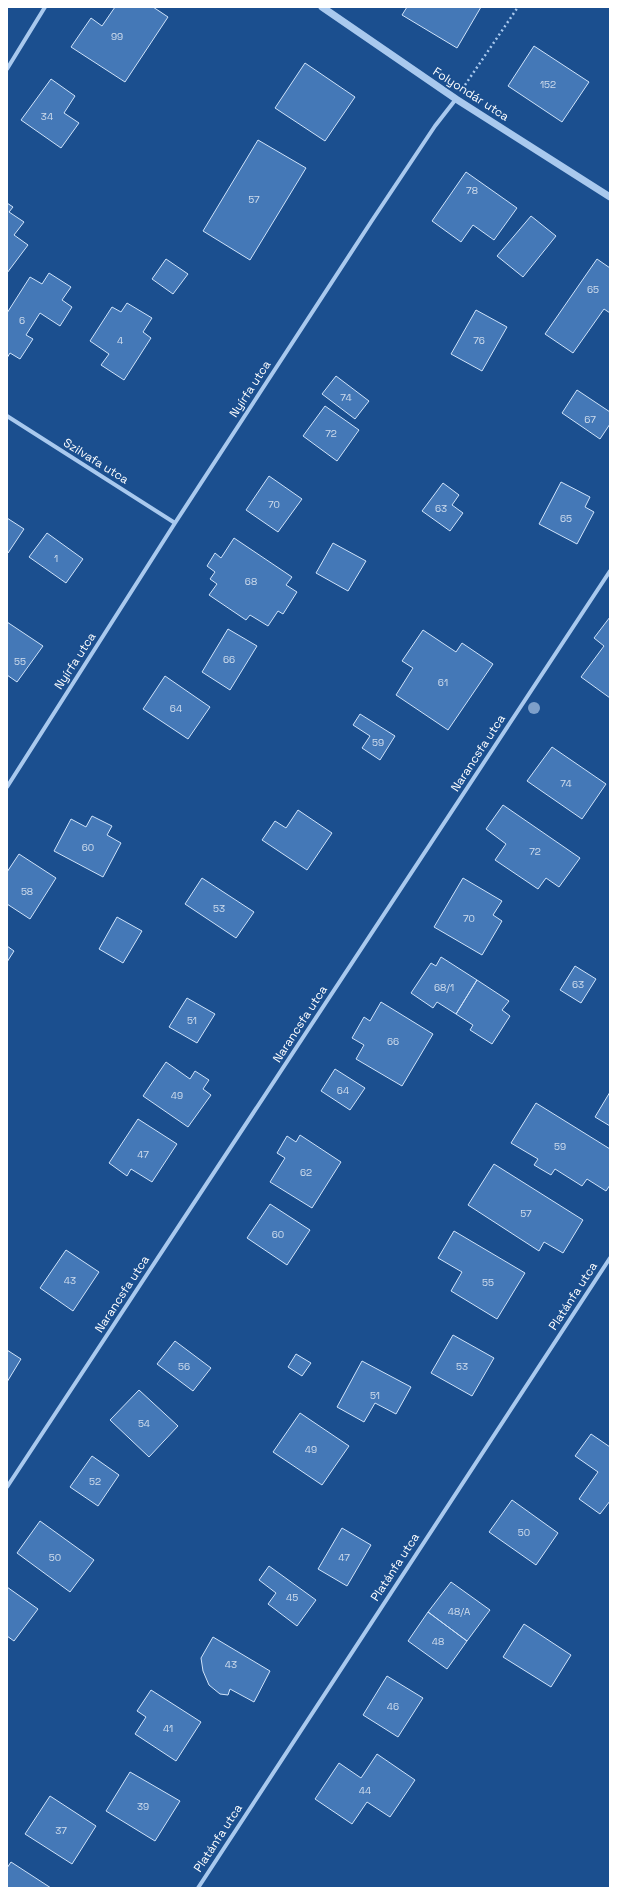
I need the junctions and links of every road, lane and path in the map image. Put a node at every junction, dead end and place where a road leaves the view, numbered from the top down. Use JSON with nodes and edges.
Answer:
{"nodes":[{"id":1,"x":45,"y":7,"type":"edge"},
{"id":2,"x":322,"y":7,"type":"edge"},
{"id":3,"x":518,"y":7,"type":"edge"},
{"id":4,"x":7,"y":69,"type":"edge"},
{"id":5,"x":456,"y":99,"type":"junction"},
{"id":6,"x":610,"y":197,"type":"edge"},
{"id":7,"x":7,"y":416,"type":"edge"},
{"id":8,"x":175,"y":523,"type":"junction"},
{"id":9,"x":610,"y":571,"type":"edge"},
{"id":10,"x":7,"y":787,"type":"edge"},
{"id":11,"x":610,"y":1258,"type":"edge"},
{"id":12,"x":7,"y":1487,"type":"edge"},
{"id":13,"x":198,"y":1888,"type":"edge"}],
"edges":[{"from":1,"to":4,"type":"street"},
{"from":2,"to":5,"type":"street","name":"Folyondár utca"},
{"from":3,"to":5,"type":"path"},
{"from":5,"to":6,"type":"street","name":"Folyondár utca"},
{"from":5,"to":8,"type":"street","name":"Nyírfa utca"},
{"from":7,"to":8,"type":"street","name":"Szilvafa utca"},
{"from":8,"to":10,"type":"street","name":"Nyírfa utca"},
{"from":9,"to":12,"type":"street","name":"Narancsfa utca"},
{"from":11,"to":13,"type":"street","name":"Platánfa utca"}]}
